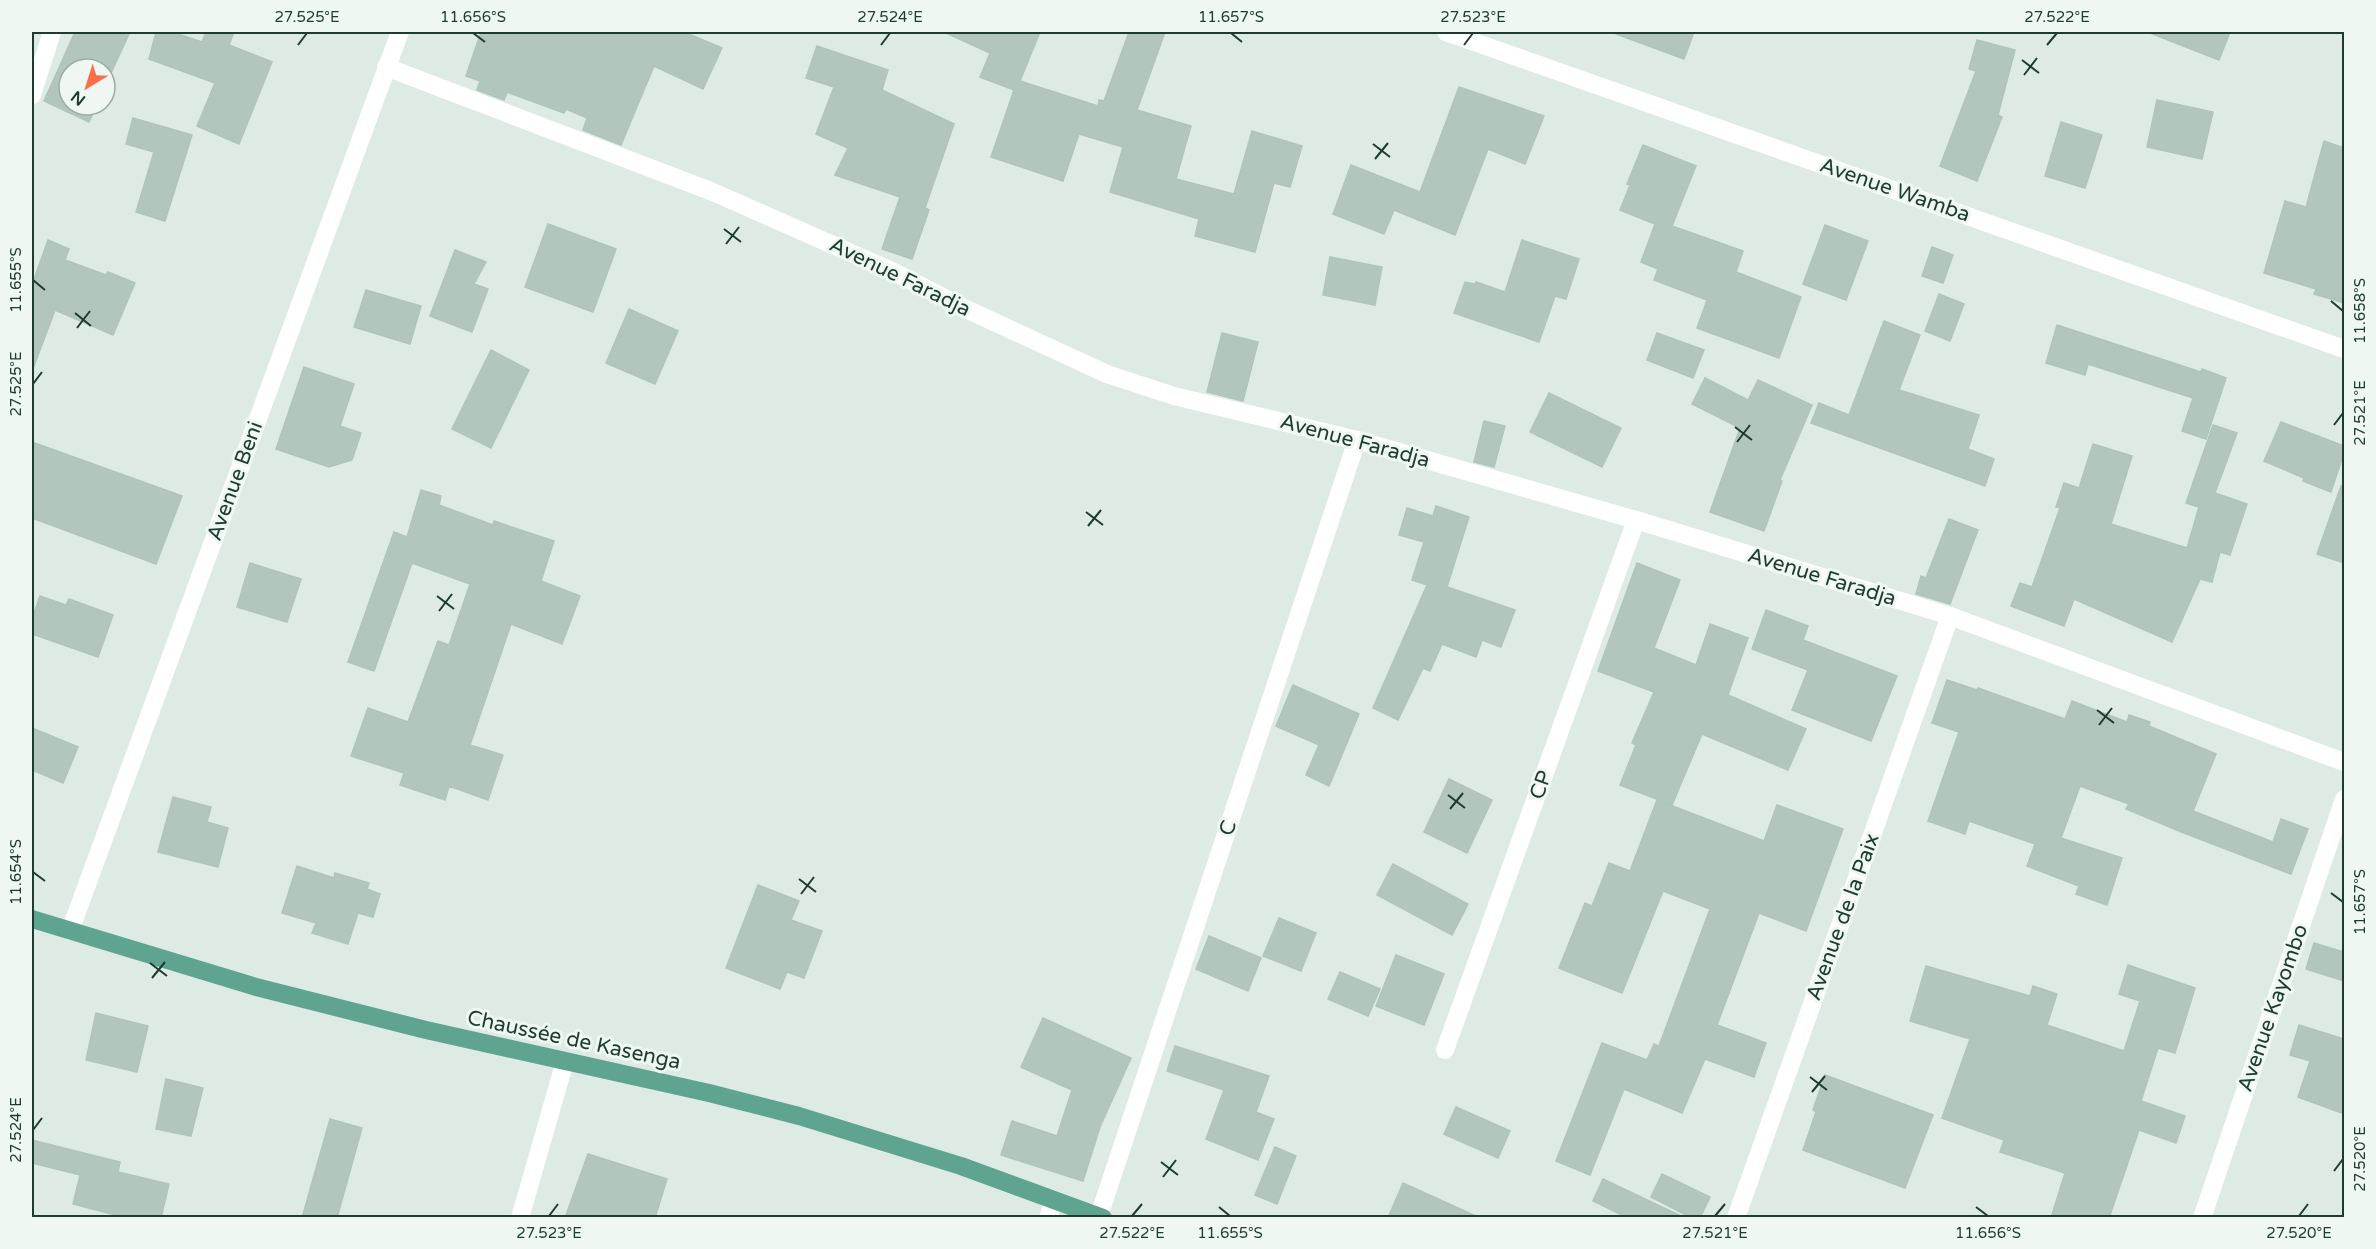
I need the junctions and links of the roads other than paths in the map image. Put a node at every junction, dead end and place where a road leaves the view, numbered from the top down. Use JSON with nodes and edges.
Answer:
{"nodes":[{"id":1,"x":52,"y":32,"type":"edge"},
{"id":2,"x":400,"y":32,"type":"edge"},
{"id":3,"x":1446,"y":32,"type":"edge"},
{"id":4,"x":386,"y":67,"type":"junction"},
{"id":5,"x":32,"y":95,"type":"edge"},
{"id":6,"x":2344,"y":349,"type":"edge"},
{"id":7,"x":1357,"y":440,"type":"junction"},
{"id":8,"x":1636,"y":520,"type":"junction"},
{"id":9,"x":1950,"y":616,"type":"junction"},
{"id":10,"x":2344,"y":762,"type":"edge"},
{"id":11,"x":2344,"y":799,"type":"edge"},
{"id":12,"x":32,"y":919,"type":"edge"},
{"id":13,"x":70,"y":931,"type":"junction"},
{"id":14,"x":1445,"y":1050,"type":"dead end"},
{"id":15,"x":565,"y":1061,"type":"junction"},
{"id":16,"x":1054,"y":1200,"type":"junction"},
{"id":17,"x":1101,"y":1217,"type":"edge"},
{"id":18,"x":520,"y":1218,"type":"edge"},
{"id":19,"x":1048,"y":1218,"type":"edge"},
{"id":20,"x":1736,"y":1218,"type":"edge"},
{"id":21,"x":2202,"y":1218,"type":"edge"}],
"edges":[{"from":1,"to":5,"type":"street"},
{"from":2,"to":4,"type":"street","name":"Avenue Beni"},
{"from":3,"to":6,"type":"street","name":"Avenue Wamba"},
{"from":4,"to":7,"type":"street","name":"Avenue Faradja"},
{"from":4,"to":13,"type":"street","name":"Avenue Beni"},
{"from":7,"to":8,"type":"street","name":"Avenue Faradja"},
{"from":7,"to":17,"type":"street","name":"C"},
{"from":8,"to":9,"type":"street","name":"Avenue Faradja"},
{"from":8,"to":14,"type":"street","name":"CP"},
{"from":9,"to":10,"type":"street","name":"Avenue Faradja"},
{"from":9,"to":20,"type":"street","name":"Avenue de la Paix"},
{"from":11,"to":21,"type":"street","name":"Avenue Kayombo"},
{"from":12,"to":13,"type":"main road","name":"Chaussée de Kasenga"},
{"from":13,"to":15,"type":"main road","name":"Chaussée de Kasenga"},
{"from":15,"to":16,"type":"main road","name":"Chaussée de Kasenga"},
{"from":15,"to":18,"type":"street"},
{"from":16,"to":17,"type":"main road","name":"Chaussée de Kasenga"},
{"from":16,"to":19,"type":"street"}]}
